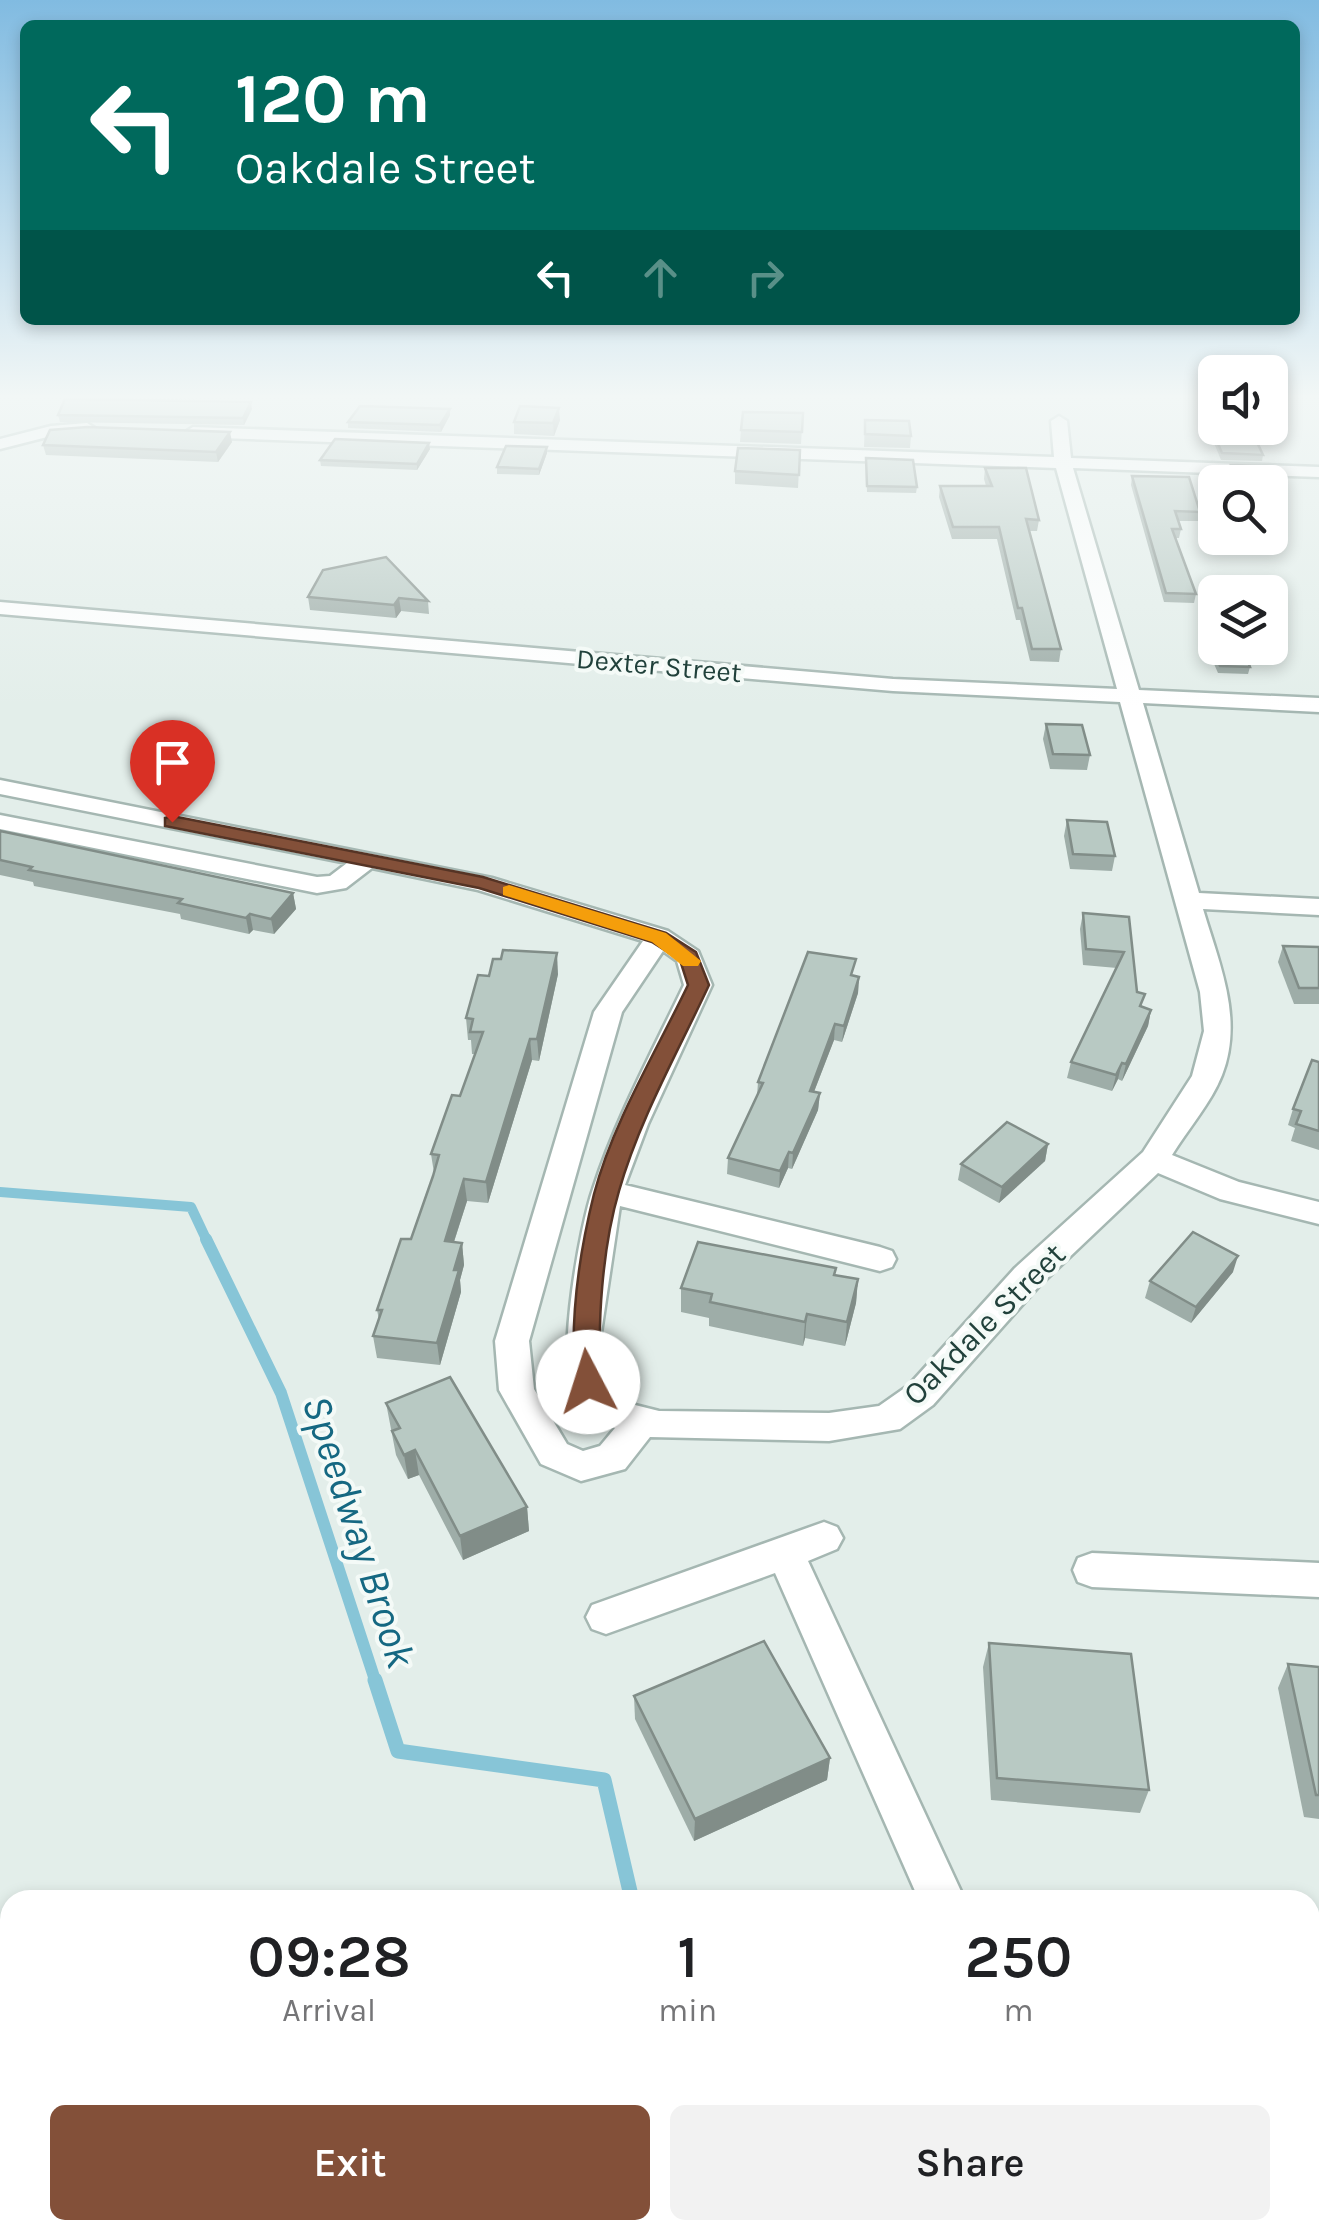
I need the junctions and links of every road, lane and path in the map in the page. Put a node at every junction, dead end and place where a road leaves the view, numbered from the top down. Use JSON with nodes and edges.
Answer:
{"nodes":[{"id":1,"x":1073,"y":499,"type":"edge"},
{"id":2,"x":0,"y":608,"type":"edge"},
{"id":3,"x":1132,"y":696,"type":"junction"},
{"id":4,"x":1319,"y":705,"type":"edge"},
{"id":5,"x":0,"y":787,"type":"edge"},
{"id":6,"x":0,"y":822,"type":"edge"},
{"id":7,"x":368,"y":859,"type":"junction"},
{"id":8,"x":1187,"y":900,"type":"junction"},
{"id":9,"x":1319,"y":907,"type":"edge"},
{"id":10,"x":659,"y":937,"type":"junction"},
{"id":11,"x":1154,"y":1159,"type":"junction"},
{"id":12,"x":603,"y":1208,"type":"junction"},
{"id":13,"x":1319,"y":1212,"type":"edge"},
{"id":14,"x":548,"y":1216,"type":"junction"},
{"id":15,"x":880,"y":1259,"type":"dead end"},
{"id":16,"x":642,"y":1421,"type":"junction"},
{"id":17,"x":824,"y":1538,"type":"dead end"},
{"id":18,"x":784,"y":1552,"type":"junction"},
{"id":19,"x":1092,"y":1570,"type":"dead end"},
{"id":20,"x":1319,"y":1580,"type":"edge"},
{"id":21,"x":606,"y":1616,"type":"dead end"},
{"id":22,"x":938,"y":1890,"type":"edge"}],
"edges":[{"from":1,"to":3,"type":"street","name":"Oakdale Street"},
{"from":2,"to":3,"type":"street","name":"Dexter Street"},
{"from":3,"to":4,"type":"street","name":"Dexter Street"},
{"from":3,"to":8,"type":"street","name":"Oakdale Street"},
{"from":5,"to":7,"type":"street","name":"Oakdale Street"},
{"from":6,"to":7,"type":"street"},
{"from":7,"to":10,"type":"street","name":"Oakdale Street"},
{"from":8,"to":9,"type":"street"},
{"from":8,"to":11,"type":"street","name":"Oakdale Street"},
{"from":10,"to":12,"type":"street","name":"Oakdale Street"},
{"from":10,"to":14,"type":"street"},
{"from":11,"to":13,"type":"street"},
{"from":11,"to":16,"type":"street","name":"Oakdale Street"},
{"from":12,"to":14,"type":"street"},
{"from":12,"to":15,"type":"street"},
{"from":12,"to":16,"type":"street","name":"Oakdale Street"},
{"from":14,"to":16,"type":"street"},
{"from":17,"to":18,"type":"street"},
{"from":18,"to":21,"type":"street"},
{"from":18,"to":22,"type":"street"},
{"from":19,"to":20,"type":"street"}]}
